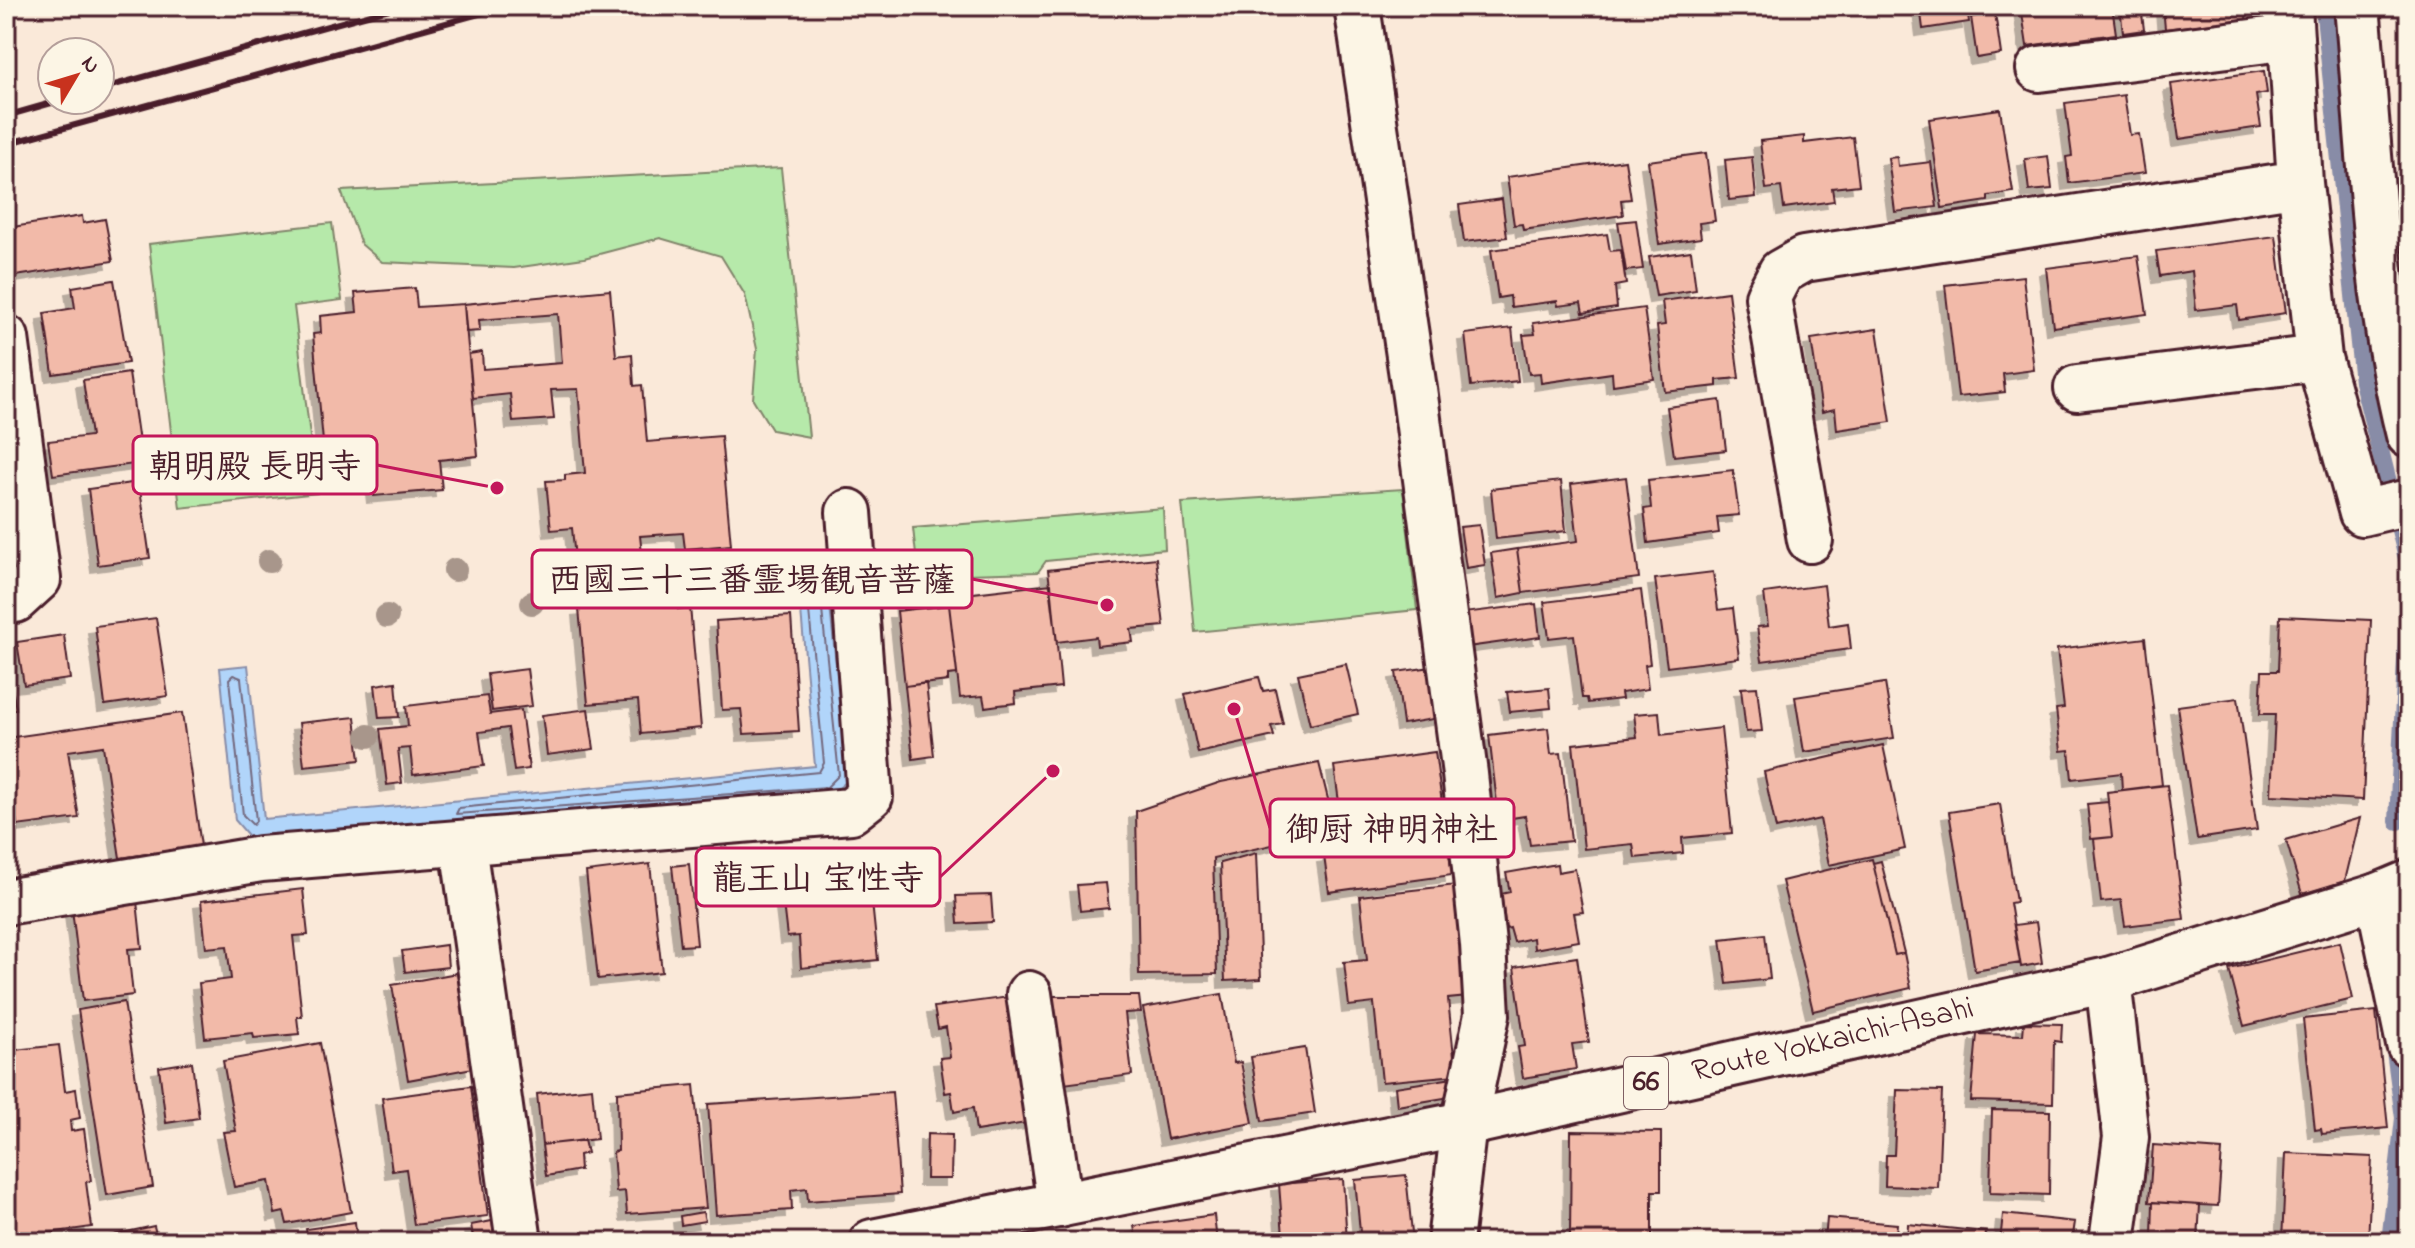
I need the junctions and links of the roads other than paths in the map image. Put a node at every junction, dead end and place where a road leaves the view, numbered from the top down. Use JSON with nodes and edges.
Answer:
{"nodes":[{"id":1,"x":1357,"y":6,"type":"edge"},
{"id":2,"x":2357,"y":6,"type":"edge"},
{"id":3,"x":2290,"y":21,"type":"edge"},
{"id":4,"x":2039,"y":69,"type":"dead end"},
{"id":5,"x":2332,"y":115,"type":"junction"},
{"id":6,"x":2300,"y":183,"type":"junction"},
{"id":7,"x":6,"y":338,"type":"edge"},
{"id":8,"x":2319,"y":358,"type":"junction"},
{"id":9,"x":2077,"y":388,"type":"dead end"},
{"id":10,"x":2409,"y":435,"type":"edge"},
{"id":11,"x":2398,"y":505,"type":"edge"},
{"id":12,"x":849,"y":512,"type":"dead end"},
{"id":13,"x":1810,"y":540,"type":"dead end"},
{"id":14,"x":6,"y":601,"type":"edge"},
{"id":15,"x":463,"y":845,"type":"junction"},
{"id":16,"x":2394,"y":890,"type":"edge"},
{"id":17,"x":6,"y":902,"type":"edge"},
{"id":18,"x":2108,"y":980,"type":"junction"},
{"id":19,"x":1029,"y":994,"type":"dead end"},
{"id":20,"x":2409,"y":1044,"type":"edge"},
{"id":21,"x":1464,"y":1124,"type":"junction"},
{"id":22,"x":1060,"y":1205,"type":"junction"},
{"id":23,"x":519,"y":1242,"type":"edge"},
{"id":24,"x":872,"y":1242,"type":"edge"},
{"id":25,"x":1450,"y":1242,"type":"edge"},
{"id":26,"x":2112,"y":1242,"type":"edge"}],
"edges":[{"from":1,"to":21,"type":"street"},
{"from":2,"to":5,"type":"street"},
{"from":3,"to":4,"type":"street"},
{"from":3,"to":5,"type":"street"},
{"from":5,"to":6,"type":"street"},
{"from":5,"to":10,"type":"street"},
{"from":6,"to":8,"type":"street"},
{"from":6,"to":13,"type":"street"},
{"from":7,"to":14,"type":"street"},
{"from":8,"to":9,"type":"street"},
{"from":8,"to":11,"type":"street"},
{"from":12,"to":15,"type":"street"},
{"from":15,"to":17,"type":"street"},
{"from":15,"to":23,"type":"street"},
{"from":16,"to":18,"type":"street","name":"Route Yokkaichi-Asahi","number":"66"},
{"from":16,"to":20,"type":"street"},
{"from":18,"to":21,"type":"street","name":"Route Yokkaichi-Asahi","number":"66"},
{"from":18,"to":26,"type":"street"},
{"from":19,"to":22,"type":"street"},
{"from":21,"to":22,"type":"street","name":"Route Yokkaichi-Asahi","number":"66"},
{"from":21,"to":25,"type":"street"},
{"from":22,"to":24,"type":"street","name":"Route Yokkaichi-Asahi","number":"66"}]}
